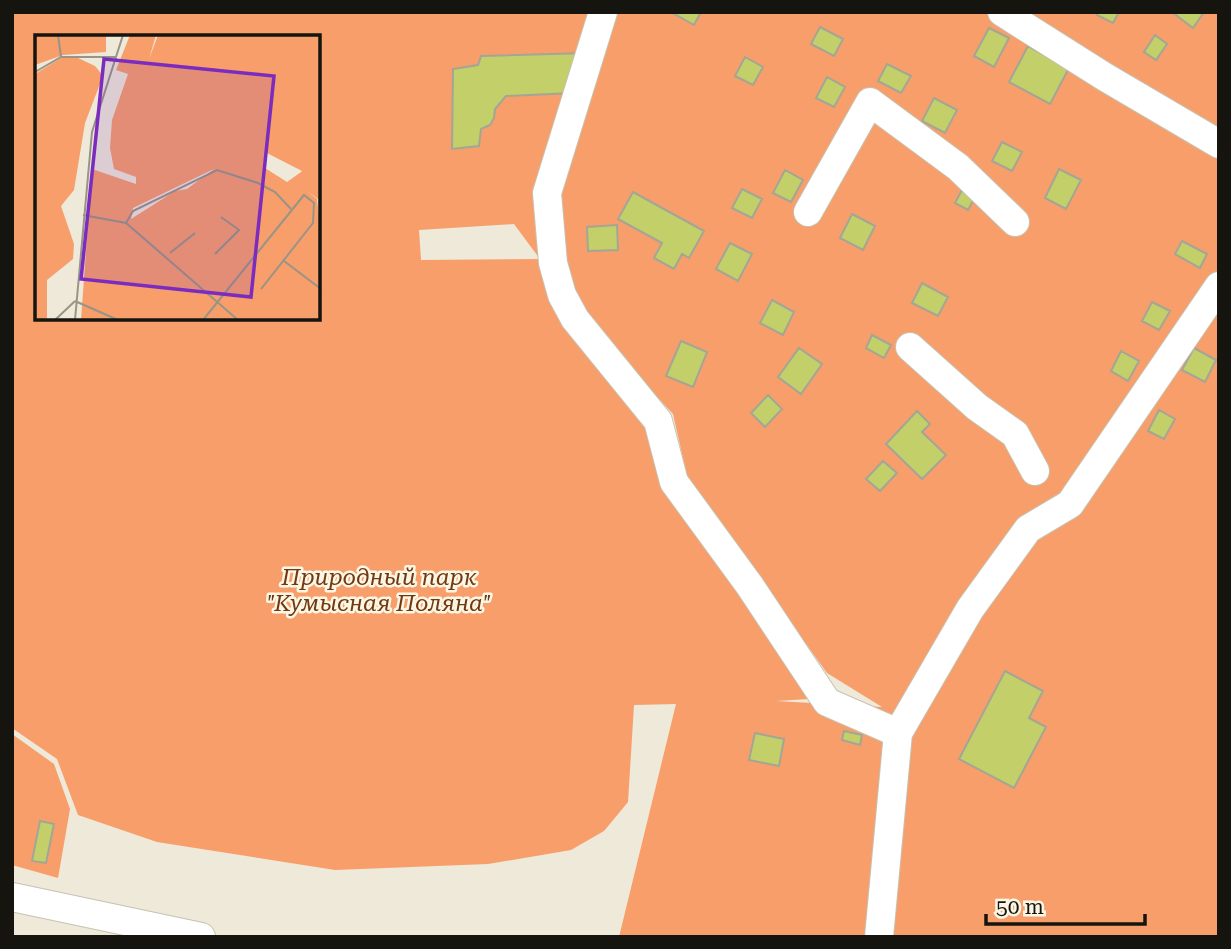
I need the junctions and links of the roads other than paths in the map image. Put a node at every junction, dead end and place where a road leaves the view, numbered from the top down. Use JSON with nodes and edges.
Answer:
{"nodes":[{"id":1,"x":603,"y":12,"type":"edge"},
{"id":2,"x":1002,"y":12,"type":"edge"},
{"id":3,"x":1219,"y":144,"type":"edge"},
{"id":4,"x":808,"y":212,"type":"dead end"},
{"id":5,"x":1015,"y":222,"type":"dead end"},
{"id":6,"x":1219,"y":286,"type":"edge"},
{"id":7,"x":910,"y":347,"type":"dead end"},
{"id":8,"x":1035,"y":471,"type":"dead end"},
{"id":9,"x":898,"y":733,"type":"junction"},
{"id":10,"x":12,"y":897,"type":"edge"},
{"id":11,"x":201,"y":937,"type":"edge"},
{"id":12,"x":879,"y":937,"type":"edge"}],
"edges":[{"from":1,"to":9,"type":"street"},
{"from":2,"to":3,"type":"street"},
{"from":4,"to":5,"type":"street"},
{"from":6,"to":9,"type":"street"},
{"from":7,"to":8,"type":"street"},
{"from":9,"to":12,"type":"street"},
{"from":10,"to":11,"type":"street"}]}
